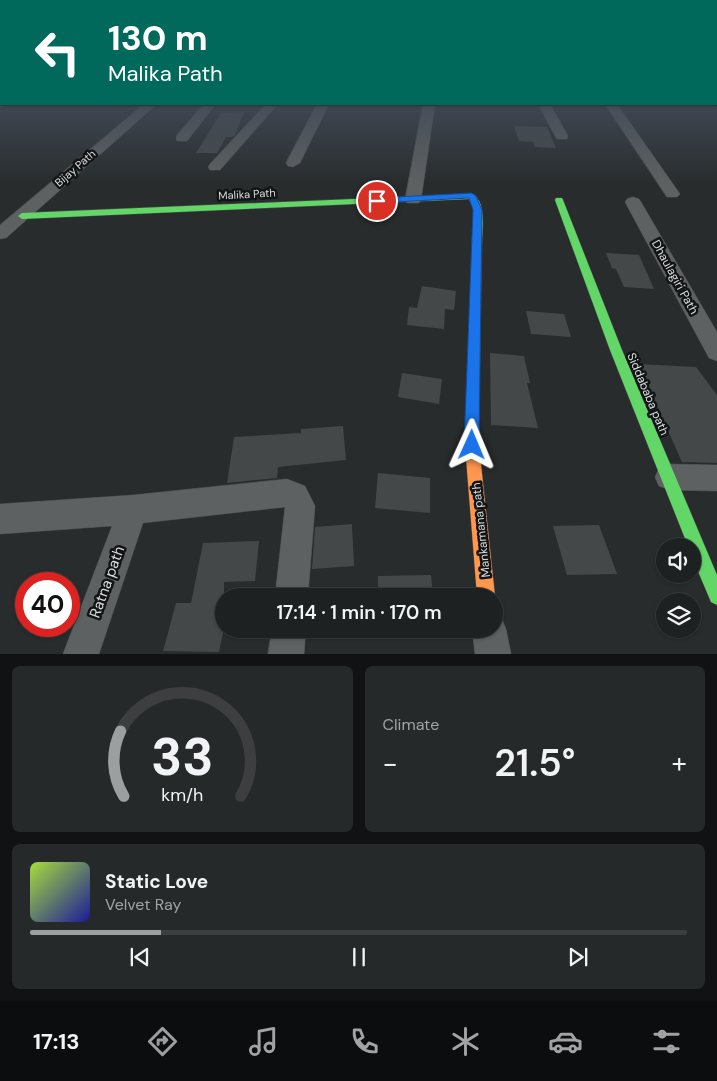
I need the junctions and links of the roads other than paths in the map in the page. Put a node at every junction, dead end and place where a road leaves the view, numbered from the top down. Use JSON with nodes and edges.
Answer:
{"nodes":[{"id":1,"x":131,"y":123,"type":"edge"},
{"id":2,"x":195,"y":123,"type":"edge"},
{"id":3,"x":255,"y":123,"type":"edge"},
{"id":4,"x":314,"y":123,"type":"edge"},
{"id":5,"x":426,"y":123,"type":"edge"},
{"id":6,"x":554,"y":123,"type":"edge"},
{"id":7,"x":624,"y":123,"type":"edge"},
{"id":8,"x":562,"y":136,"type":"dead end"},
{"id":9,"x":182,"y":138,"type":"dead end"},
{"id":10,"x":293,"y":163,"type":"dead end"},
{"id":11,"x":215,"y":167,"type":"dead end"},
{"id":12,"x":672,"y":194,"type":"dead end"},
{"id":13,"x":472,"y":196,"type":"joint"},
{"id":14,"x":414,"y":200,"type":"junction"},
{"id":15,"x":559,"y":200,"type":"dead end"},
{"id":16,"x":633,"y":202,"type":"dead end"},
{"id":17,"x":22,"y":216,"type":"junction"},
{"id":18,"x":0,"y":234,"type":"edge"},
{"id":19,"x":717,"y":352,"type":"edge"},
{"id":20,"x":669,"y":477,"type":"junction"},
{"id":21,"x":717,"y":478,"type":"edge"},
{"id":22,"x":133,"y":510,"type":"junction"},
{"id":23,"x":0,"y":520,"type":"edge"},
{"id":24,"x":293,"y":588,"type":"edge"},
{"id":25,"x":485,"y":588,"type":"edge"},
{"id":26,"x":717,"y":596,"type":"edge"},
{"id":27,"x":288,"y":638,"type":"edge"},
{"id":28,"x":490,"y":638,"type":"edge"},
{"id":29,"x":81,"y":654,"type":"edge"},
{"id":30,"x":286,"y":654,"type":"edge"},
{"id":31,"x":493,"y":654,"type":"edge"}],
"edges":[{"from":1,"to":17,"type":"street","name":"Bijay Path"},
{"from":2,"to":9,"type":"street"},
{"from":3,"to":11,"type":"street"},
{"from":4,"to":10,"type":"street"},
{"from":5,"to":14,"type":"street"},
{"from":6,"to":8,"type":"street"},
{"from":7,"to":12,"type":"street"},
{"from":13,"to":14,"type":"street","name":"Malika Path"},
{"from":13,"to":25,"type":"street","name":"Mankamana path"},
{"from":14,"to":17,"type":"street","name":"Malika Path"},
{"from":15,"to":20,"type":"street","name":"Siddababa path"},
{"from":16,"to":19,"type":"street","name":"Dhaulagiri Path"},
{"from":17,"to":18,"type":"street","name":"Bijay Path"},
{"from":20,"to":21,"type":"street"},
{"from":20,"to":26,"type":"street","name":"Siddababa path"},
{"from":22,"to":23,"type":"street"},
{"from":22,"to":24,"type":"street"},
{"from":22,"to":29,"type":"street","name":"Ratna path"},
{"from":27,"to":30,"type":"street"},
{"from":28,"to":31,"type":"street"}]}
